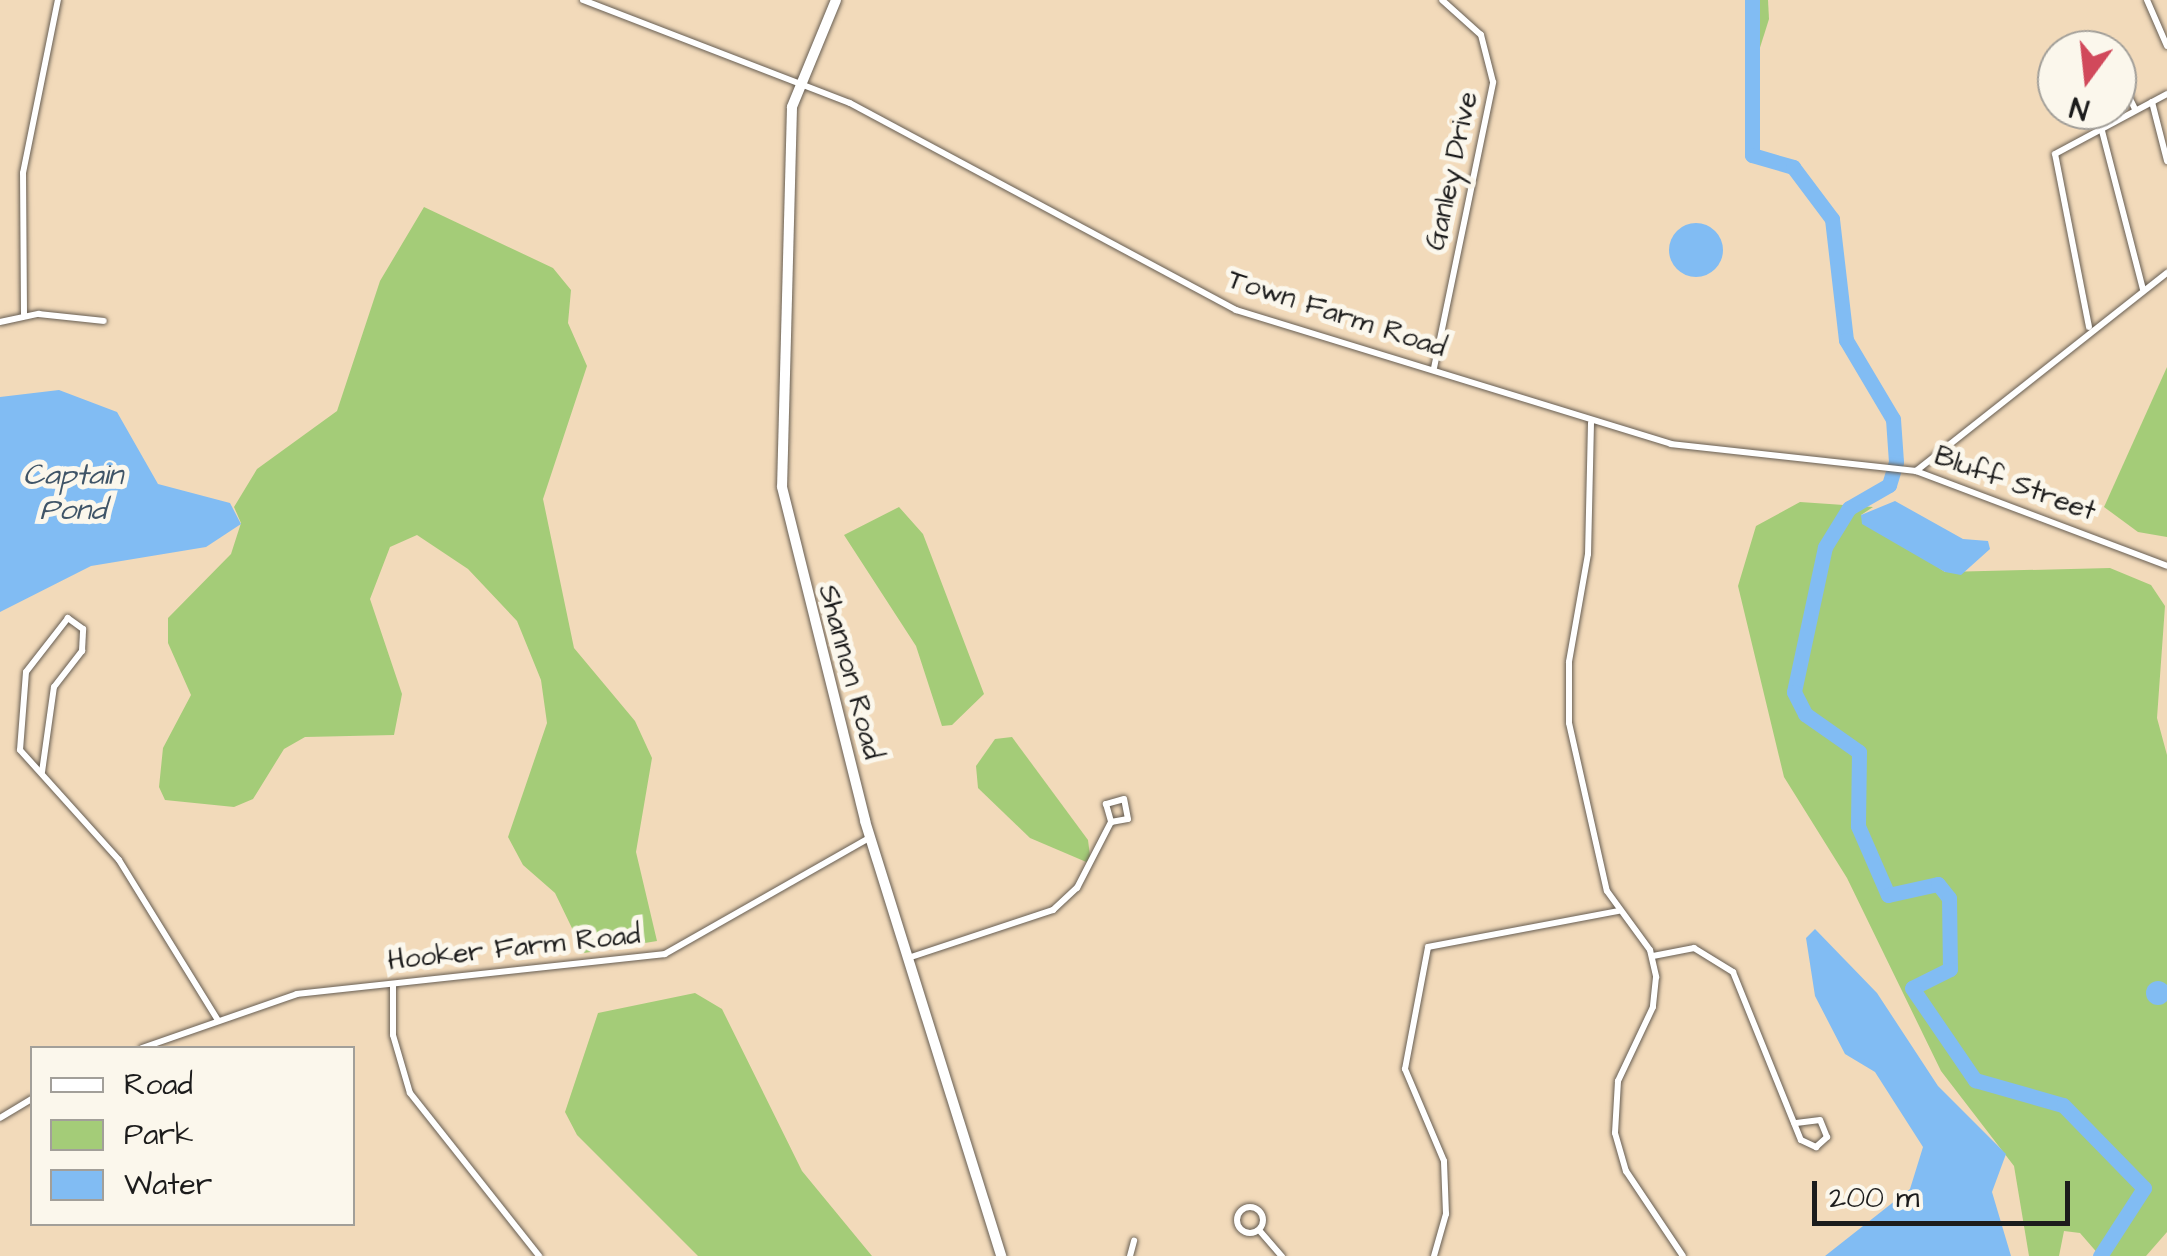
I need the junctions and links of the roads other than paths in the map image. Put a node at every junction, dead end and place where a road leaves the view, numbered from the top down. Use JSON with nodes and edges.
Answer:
{"nodes":[{"id":1,"x":58,"y":0,"type":"edge"},
{"id":2,"x":583,"y":0,"type":"edge"},
{"id":3,"x":836,"y":0,"type":"edge"},
{"id":4,"x":1442,"y":0,"type":"edge"},
{"id":5,"x":2148,"y":0,"type":"edge"},
{"id":6,"x":2167,"y":46,"type":"edge"},
{"id":7,"x":798,"y":81,"type":"junction"},
{"id":8,"x":2167,"y":94,"type":"edge"},
{"id":9,"x":2152,"y":102,"type":"junction"},
{"id":10,"x":2137,"y":108,"type":"edge"},
{"id":11,"x":2097,"y":130,"type":"edge"},
{"id":12,"x":2102,"y":130,"type":"edge"},
{"id":13,"x":2167,"y":162,"type":"edge"},
{"id":14,"x":2167,"y":272,"type":"edge"},
{"id":15,"x":2142,"y":289,"type":"junction"},
{"id":16,"x":24,"y":314,"type":"junction"},
{"id":17,"x":104,"y":321,"type":"dead end"},
{"id":18,"x":0,"y":322,"type":"edge"},
{"id":19,"x":2089,"y":327,"type":"junction"},
{"id":20,"x":1434,"y":368,"type":"junction"},
{"id":21,"x":1590,"y":423,"type":"junction"},
{"id":22,"x":1843,"y":466,"type":"joint"},
{"id":23,"x":1916,"y":471,"type":"junction"},
{"id":24,"x":2167,"y":566,"type":"edge"},
{"id":25,"x":42,"y":772,"type":"junction"},
{"id":26,"x":1111,"y":822,"type":"junction"},
{"id":27,"x":870,"y":838,"type":"junction"},
{"id":28,"x":1619,"y":912,"type":"junction"},
{"id":29,"x":1654,"y":956,"type":"junction"},
{"id":30,"x":908,"y":958,"type":"junction"},
{"id":31,"x":393,"y":984,"type":"junction"},
{"id":32,"x":218,"y":1020,"type":"junction"},
{"id":33,"x":147,"y":1046,"type":"edge"},
{"id":34,"x":30,"y":1100,"type":"edge"},
{"id":35,"x":0,"y":1118,"type":"edge"},
{"id":36,"x":1794,"y":1123,"type":"junction"},
{"id":37,"x":1259,"y":1230,"type":"junction"},
{"id":38,"x":1134,"y":1241,"type":"dead end"},
{"id":39,"x":539,"y":1256,"type":"edge"},
{"id":40,"x":1001,"y":1256,"type":"edge"},
{"id":41,"x":1130,"y":1256,"type":"edge"},
{"id":42,"x":1282,"y":1256,"type":"edge"},
{"id":43,"x":1434,"y":1256,"type":"edge"},
{"id":44,"x":1683,"y":1256,"type":"edge"}],
"edges":[{"from":1,"to":16,"type":"street"},
{"from":2,"to":7,"type":"street","name":"Town Farm Road"},
{"from":3,"to":7,"type":"street"},
{"from":4,"to":20,"type":"street","name":"Ganley Drive"},
{"from":5,"to":6,"type":"street"},
{"from":7,"to":20,"type":"street","name":"Town Farm Road"},
{"from":7,"to":27,"type":"street","name":"Shannon Road"},
{"from":8,"to":9,"type":"street"},
{"from":9,"to":10,"type":"street"},
{"from":9,"to":13,"type":"street"},
{"from":11,"to":19,"type":"street"},
{"from":12,"to":15,"type":"street"},
{"from":14,"to":15,"type":"street"},
{"from":15,"to":19,"type":"street"},
{"from":16,"to":17,"type":"street"},
{"from":16,"to":18,"type":"street"},
{"from":19,"to":23,"type":"street"},
{"from":20,"to":21,"type":"street","name":"Town Farm Road"},
{"from":21,"to":22,"type":"street","name":"Town Farm Road"},
{"from":21,"to":28,"type":"street"},
{"from":22,"to":23,"type":"street","name":"Bluff Street"},
{"from":23,"to":24,"type":"street","name":"Bluff Street"},
{"from":25,"to":25,"type":"street"},
{"from":25,"to":32,"type":"street"},
{"from":26,"to":26,"type":"street"},
{"from":26,"to":30,"type":"street"},
{"from":27,"to":30,"type":"street","name":"Shannon Road"},
{"from":27,"to":31,"type":"street","name":"Hooker Farm Road"},
{"from":28,"to":29,"type":"street"},
{"from":28,"to":43,"type":"street"},
{"from":29,"to":36,"type":"street"},
{"from":29,"to":44,"type":"street"},
{"from":30,"to":40,"type":"street","name":"Shannon Road"},
{"from":31,"to":32,"type":"street","name":"Hooker Farm Road"},
{"from":31,"to":39,"type":"street"},
{"from":32,"to":33,"type":"street","name":"Hooker Farm Road"},
{"from":34,"to":35,"type":"street"},
{"from":36,"to":36,"type":"street"},
{"from":37,"to":37,"type":"street"},
{"from":37,"to":42,"type":"street"},
{"from":38,"to":41,"type":"street"}]}
